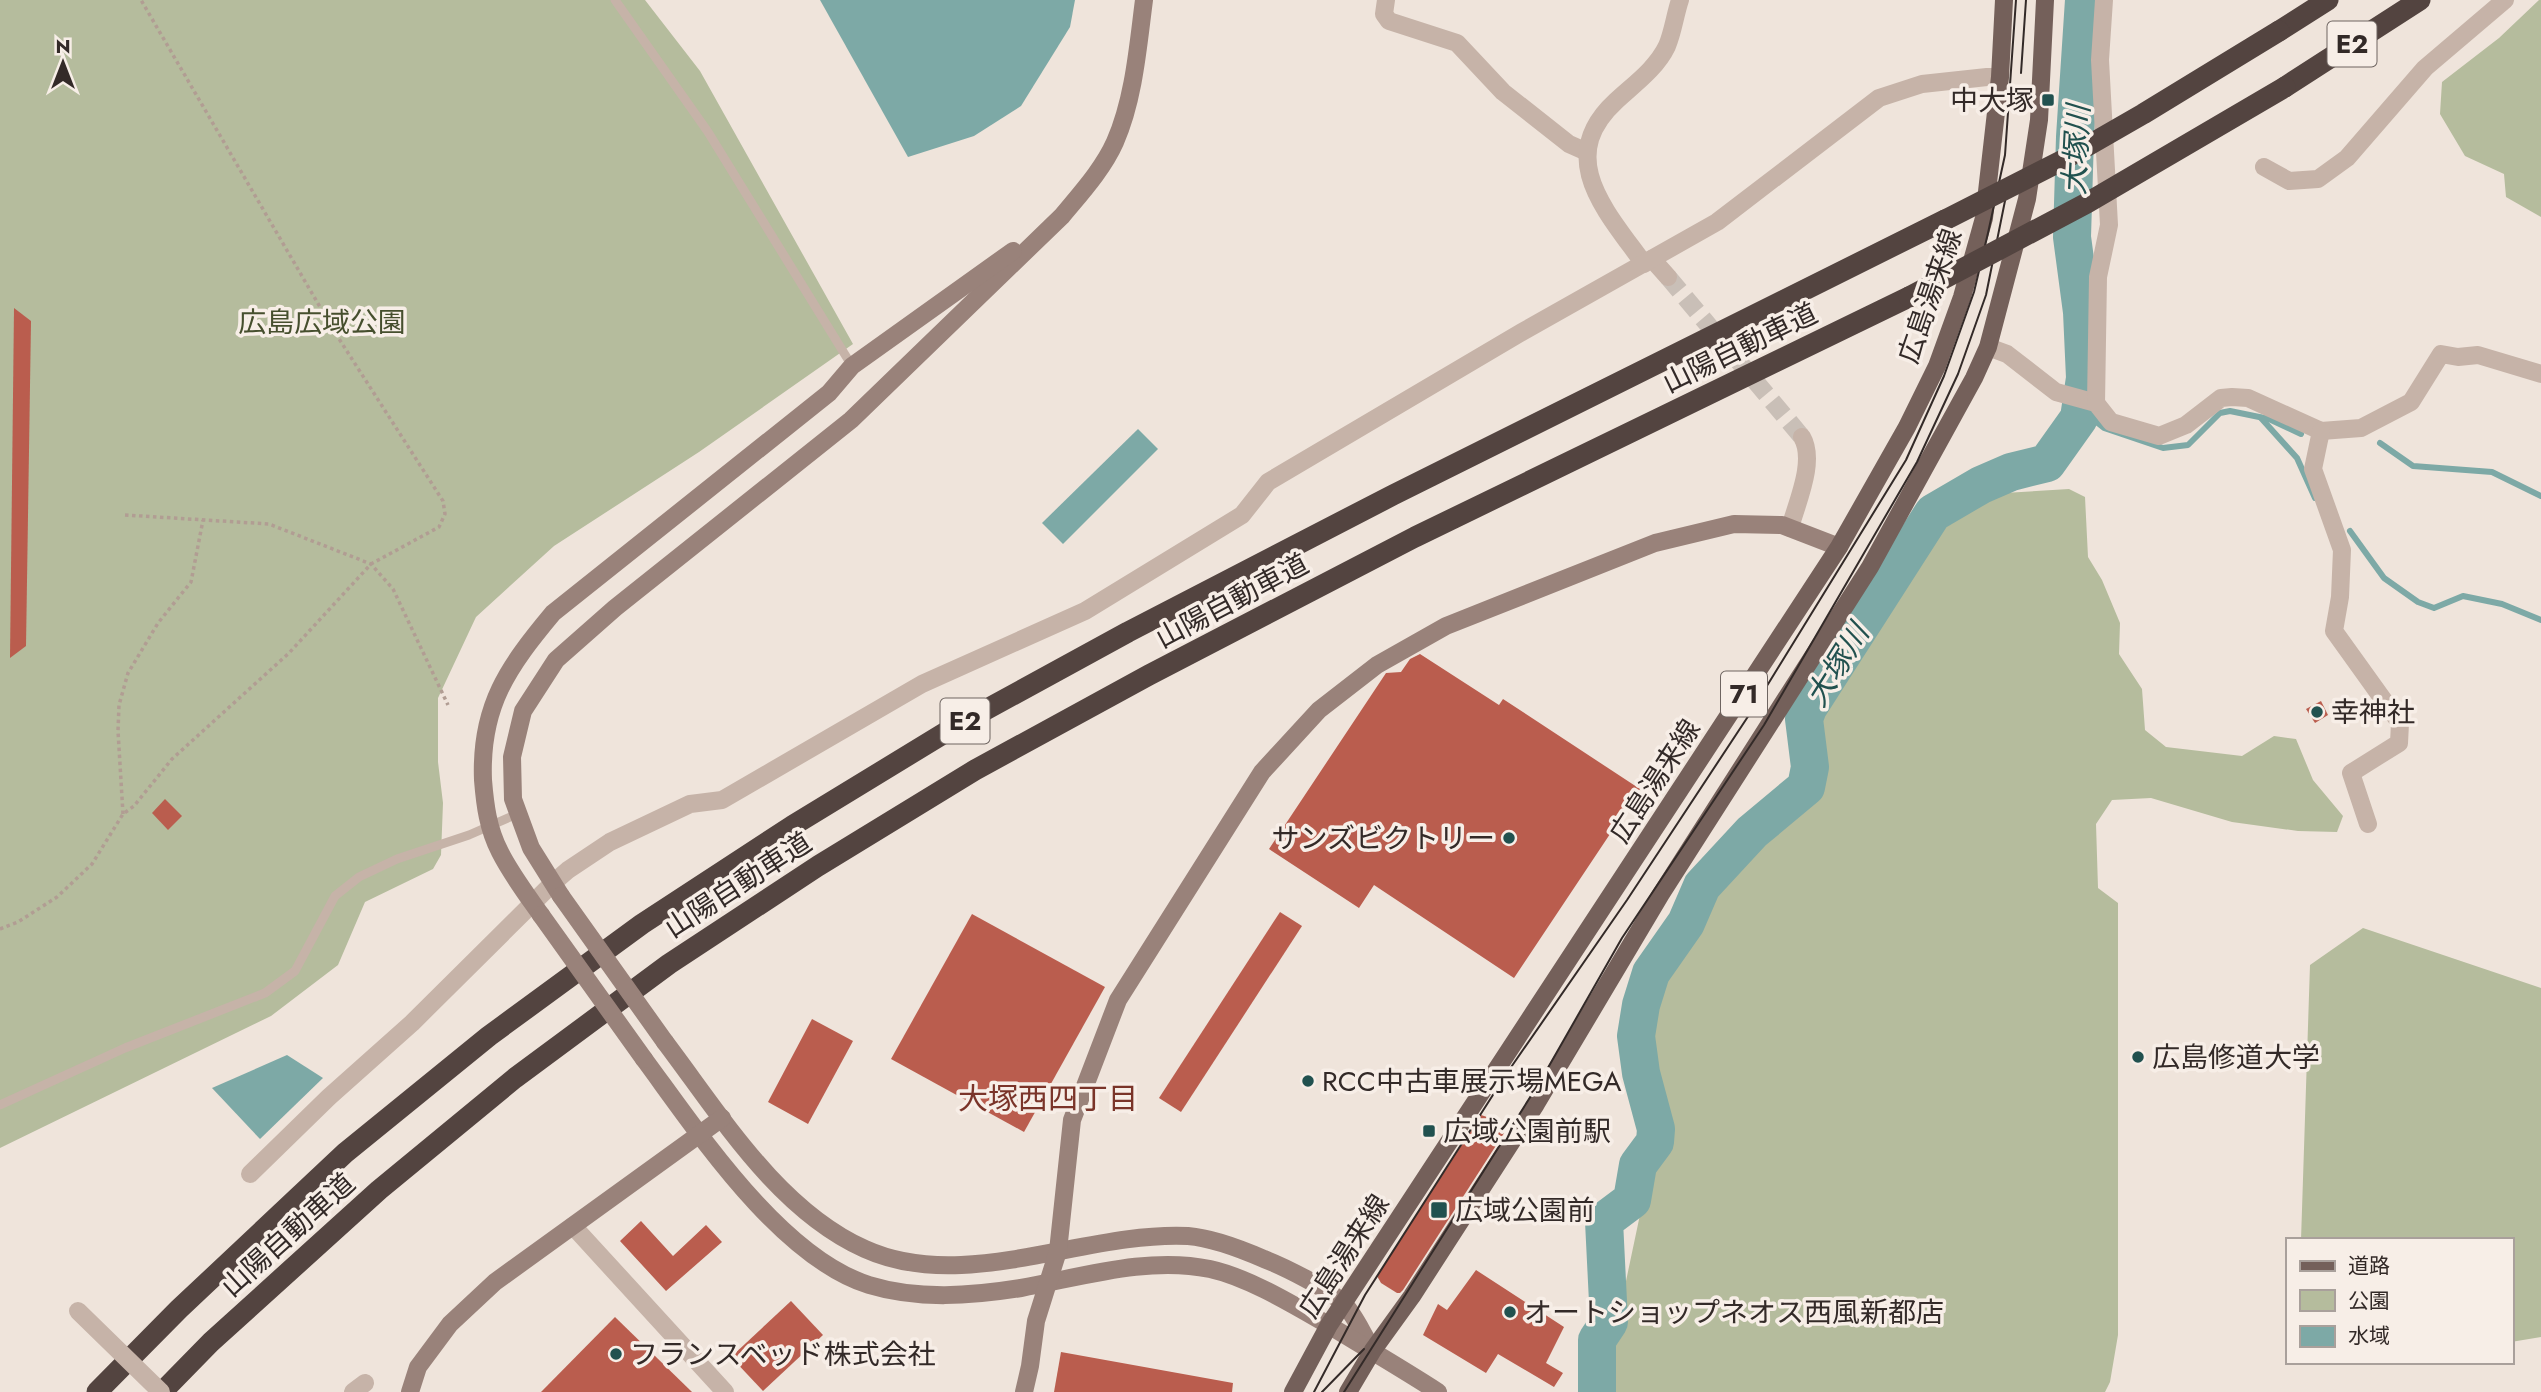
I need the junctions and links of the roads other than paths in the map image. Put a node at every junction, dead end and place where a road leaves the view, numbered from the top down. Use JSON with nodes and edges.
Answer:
{"nodes":[{"id":1,"x":615,"y":0,"type":"edge"},
{"id":2,"x":1144,"y":0,"type":"edge"},
{"id":3,"x":1386,"y":0,"type":"edge"},
{"id":4,"x":1680,"y":0,"type":"edge"},
{"id":5,"x":2004,"y":0,"type":"edge"},
{"id":6,"x":2045,"y":0,"type":"edge"},
{"id":7,"x":2104,"y":0,"type":"edge"},
{"id":8,"x":2328,"y":0,"type":"edge"},
{"id":9,"x":2420,"y":0,"type":"edge"},
{"id":10,"x":2505,"y":0,"type":"edge"},
{"id":11,"x":2000,"y":78,"type":"junction"},
{"id":12,"x":1587,"y":152,"type":"junction"},
{"id":13,"x":2264,"y":167,"type":"dead end"},
{"id":14,"x":1062,"y":216,"type":"junction"},
{"id":15,"x":1648,"y":261,"type":"junction"},
{"id":16,"x":1668,"y":277,"type":"tunnel mouth"},
{"id":17,"x":1989,"y":347,"type":"junction"},
{"id":18,"x":852,"y":366,"type":"junction"},
{"id":19,"x":2541,"y":374,"type":"edge"},
{"id":20,"x":2095,"y":403,"type":"junction"},
{"id":21,"x":2321,"y":431,"type":"junction"},
{"id":22,"x":1802,"y":437,"type":"tunnel mouth"},
{"id":23,"x":1790,"y":528,"type":"junction"},
{"id":24,"x":1839,"y":547,"type":"junction"},
{"id":25,"x":517,"y":814,"type":"junction"},
{"id":26,"x":2368,"y":824,"type":"dead end"},
{"id":27,"x":490,"y":826,"type":"junction"},
{"id":28,"x":557,"y":890,"type":"junction"},
{"id":29,"x":537,"y":909,"type":"junction"},
{"id":30,"x":0,"y":1105,"type":"edge"},
{"id":31,"x":722,"y":1118,"type":"junction"},
{"id":32,"x":699,"y":1134,"type":"junction"},
{"id":33,"x":250,"y":1174,"type":"dead end"},
{"id":34,"x":573,"y":1226,"type":"junction"},
{"id":35,"x":1058,"y":1251,"type":"junction"},
{"id":36,"x":1048,"y":1283,"type":"junction"},
{"id":37,"x":1343,"y":1303,"type":"junction"},
{"id":38,"x":74,"y":1307,"type":"dead end"},
{"id":39,"x":1329,"y":1325,"type":"junction"},
{"id":40,"x":1373,"y":1350,"type":"junction"},
{"id":41,"x":97,"y":1392,"type":"edge"},
{"id":42,"x":161,"y":1392,"type":"edge"},
{"id":43,"x":410,"y":1392,"type":"edge"},
{"id":44,"x":725,"y":1392,"type":"edge"},
{"id":45,"x":1024,"y":1392,"type":"edge"},
{"id":46,"x":1293,"y":1392,"type":"edge"},
{"id":47,"x":1348,"y":1392,"type":"edge"},
{"id":48,"x":1438,"y":1392,"type":"edge"}],
"edges":[{"from":1,"to":18,"type":"lane"},
{"from":2,"to":14,"type":"street"},
{"from":3,"to":12,"type":"street"},
{"from":4,"to":12,"type":"street"},
{"from":5,"to":11,"type":"main road","name":"広島湯来線","number":"71"},
{"from":6,"to":17,"type":"main road","number":"71"},
{"from":7,"to":20,"type":"street"},
{"from":8,"to":41,"type":"highway","name":"山陽自動車道","number":"E2","bridge":true},
{"from":9,"to":42,"type":"highway","name":"山陽自動車道","number":"E2","bridge":true},
{"from":10,"to":13,"type":"street"},
{"from":11,"to":15,"type":"street"},
{"from":11,"to":24,"type":"main road","name":"広島湯来線","number":"71"},
{"from":12,"to":15,"type":"street"},
{"from":14,"to":18,"type":"street"},
{"from":14,"to":25,"type":"street"},
{"from":15,"to":16,"type":"street"},
{"from":15,"to":28,"type":"street"},
{"from":17,"to":20,"type":"street"},
{"from":17,"to":40,"type":"main road","number":"71"},
{"from":18,"to":27,"type":"street"},
{"from":19,"to":21,"type":"street"},
{"from":20,"to":21,"type":"street"},
{"from":21,"to":26,"type":"street"},
{"from":22,"to":23,"type":"street"},
{"from":23,"to":24,"type":"street"},
{"from":23,"to":35,"type":"street"},
{"from":24,"to":37,"type":"main road","name":"広島湯来線","number":"71"},
{"from":25,"to":27,"type":"lane"},
{"from":25,"to":28,"type":"street"},
{"from":27,"to":29,"type":"street"},
{"from":27,"to":30,"type":"lane"},
{"from":28,"to":29,"type":"street"},
{"from":28,"to":31,"type":"street","bridge":true},
{"from":29,"to":32,"type":"street","bridge":true},
{"from":29,"to":33,"type":"street"},
{"from":31,"to":32,"type":"street"},
{"from":31,"to":35,"type":"street"},
{"from":32,"to":34,"type":"street"},
{"from":32,"to":36,"type":"street"},
{"from":34,"to":43,"type":"street"},
{"from":34,"to":44,"type":"street"},
{"from":35,"to":36,"type":"street"},
{"from":35,"to":37,"type":"street"},
{"from":36,"to":39,"type":"street"},
{"from":36,"to":45,"type":"street"},
{"from":37,"to":39,"type":"main road","name":"広島湯来線","number":"71"},
{"from":37,"to":40,"type":"street"},
{"from":38,"to":42,"type":"street","bridge":true},
{"from":39,"to":40,"type":"street"},
{"from":39,"to":46,"type":"main road","name":"広島湯来線","number":"71"},
{"from":40,"to":47,"type":"main road","number":"71"},
{"from":40,"to":48,"type":"street"}]}
